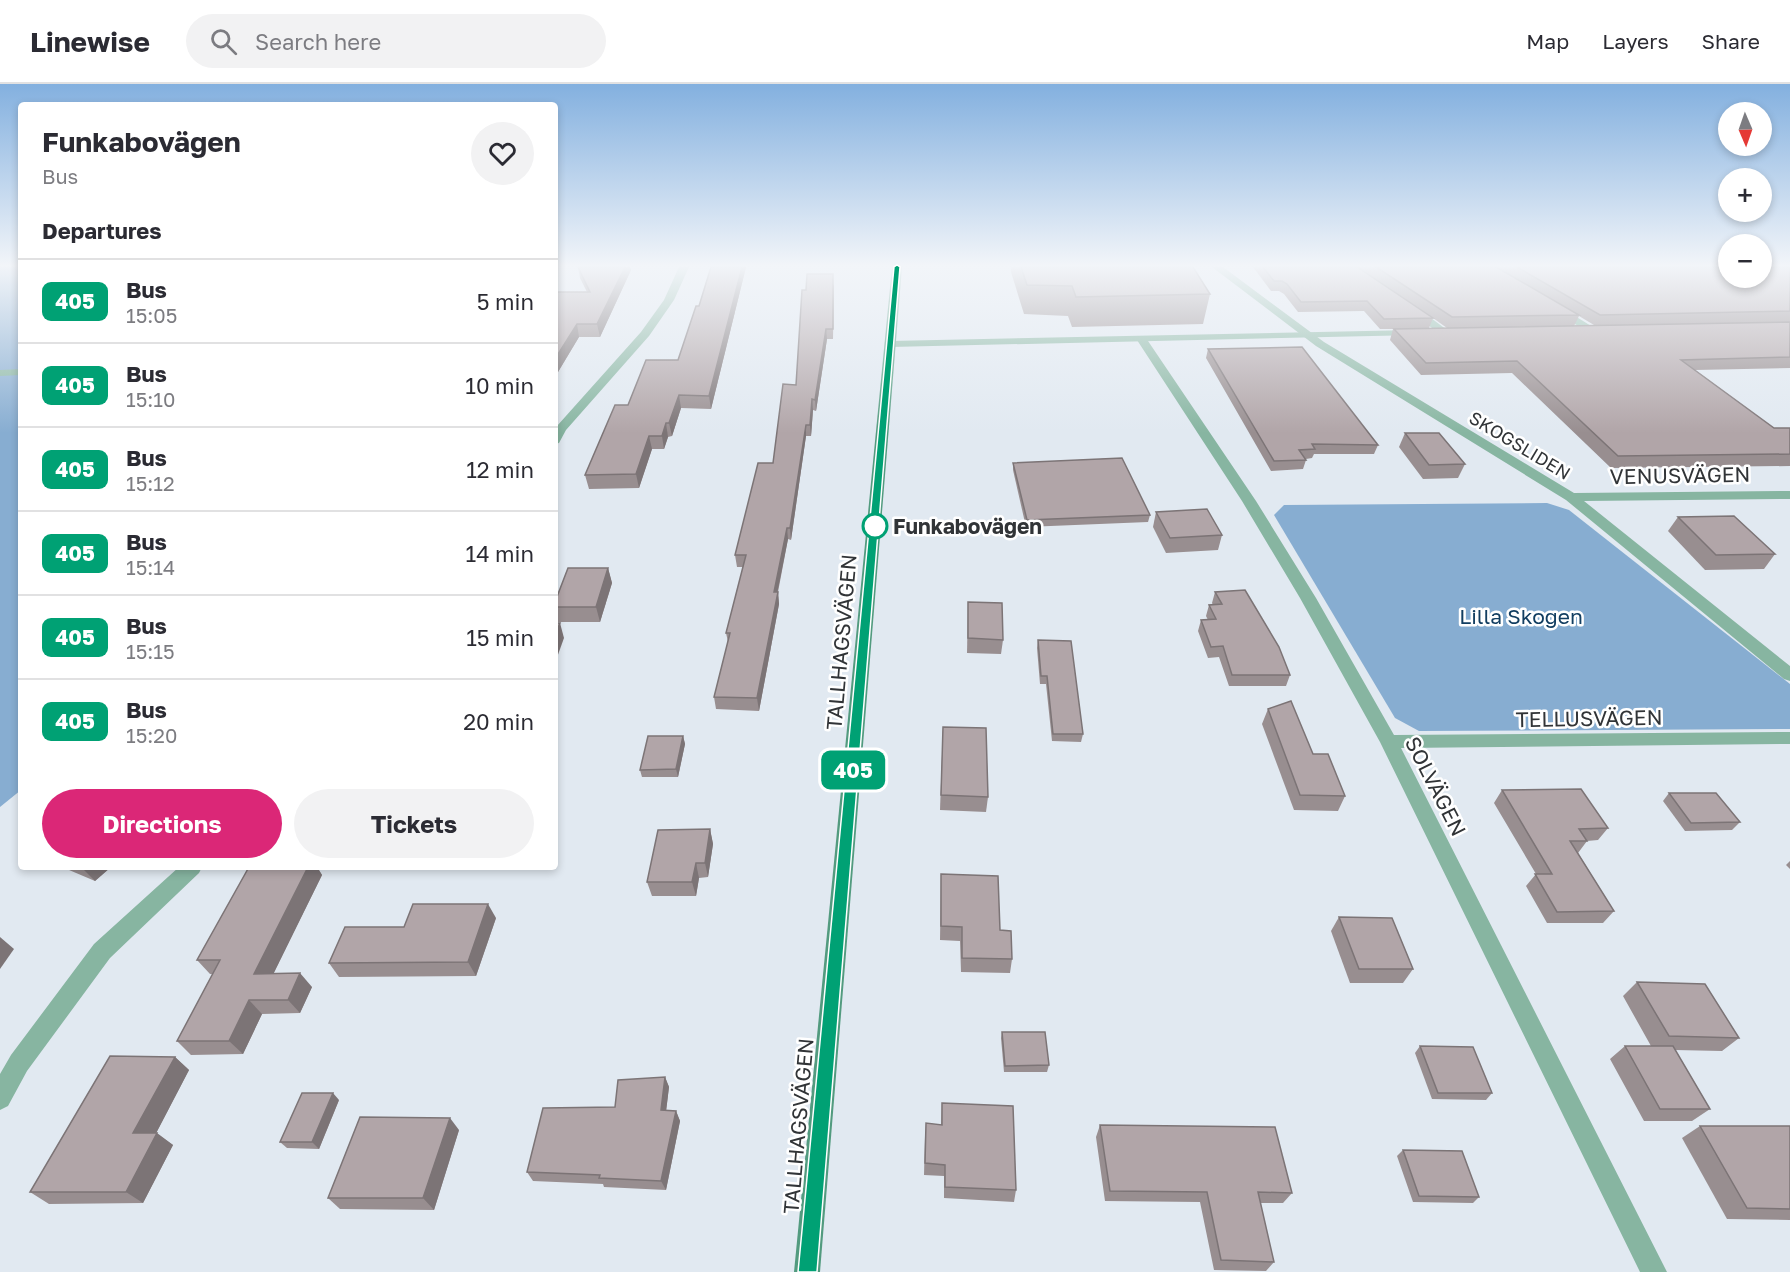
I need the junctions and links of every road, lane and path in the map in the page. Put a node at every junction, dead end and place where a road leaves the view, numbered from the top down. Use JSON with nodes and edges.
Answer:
{"nodes":[{"id":1,"x":653,"y":322,"type":"edge"},
{"id":2,"x":892,"y":322,"type":"edge"},
{"id":3,"x":1291,"y":322,"type":"edge"},
{"id":4,"x":1434,"y":322,"type":"edge"},
{"id":5,"x":1584,"y":322,"type":"edge"},
{"id":6,"x":1568,"y":330,"type":"edge"},
{"id":7,"x":1306,"y":334,"type":"junction"},
{"id":8,"x":1142,"y":340,"type":"junction"},
{"id":9,"x":890,"y":344,"type":"junction"},
{"id":10,"x":18,"y":372,"type":"edge"},
{"id":11,"x":0,"y":373,"type":"edge"},
{"id":12,"x":558,"y":434,"type":"edge"},
{"id":13,"x":1790,"y":495,"type":"edge"},
{"id":14,"x":1571,"y":497,"type":"junction"},
{"id":15,"x":1790,"y":675,"type":"edge"},
{"id":16,"x":1790,"y":738,"type":"edge"},
{"id":17,"x":1389,"y":742,"type":"junction"},
{"id":18,"x":189,"y":870,"type":"edge"},
{"id":19,"x":0,"y":1098,"type":"edge"},
{"id":20,"x":807,"y":1272,"type":"edge"},
{"id":21,"x":1654,"y":1272,"type":"edge"}],
"edges":[{"from":1,"to":12,"type":"street"},
{"from":2,"to":9,"type":"main road","name":"TALLHAGSVÄGEN"},
{"from":3,"to":7,"type":"street","name":"SKOGSLIDEN"},
{"from":4,"to":7,"type":"street"},
{"from":5,"to":6,"type":"street"},
{"from":7,"to":8,"type":"street"},
{"from":7,"to":14,"type":"street","name":"SKOGSLIDEN"},
{"from":8,"to":9,"type":"street"},
{"from":8,"to":17,"type":"street","name":"SOLVÄGEN"},
{"from":9,"to":20,"type":"main road","name":"TALLHAGSVÄGEN"},
{"from":10,"to":11,"type":"street"},
{"from":13,"to":14,"type":"street","name":"VENUSVÄGEN"},
{"from":14,"to":15,"type":"street","name":"SKOGSLIDEN"},
{"from":16,"to":17,"type":"street","name":"TELLUSVÄGEN"},
{"from":17,"to":21,"type":"street","name":"SOLVÄGEN"},
{"from":18,"to":19,"type":"street"}]}
